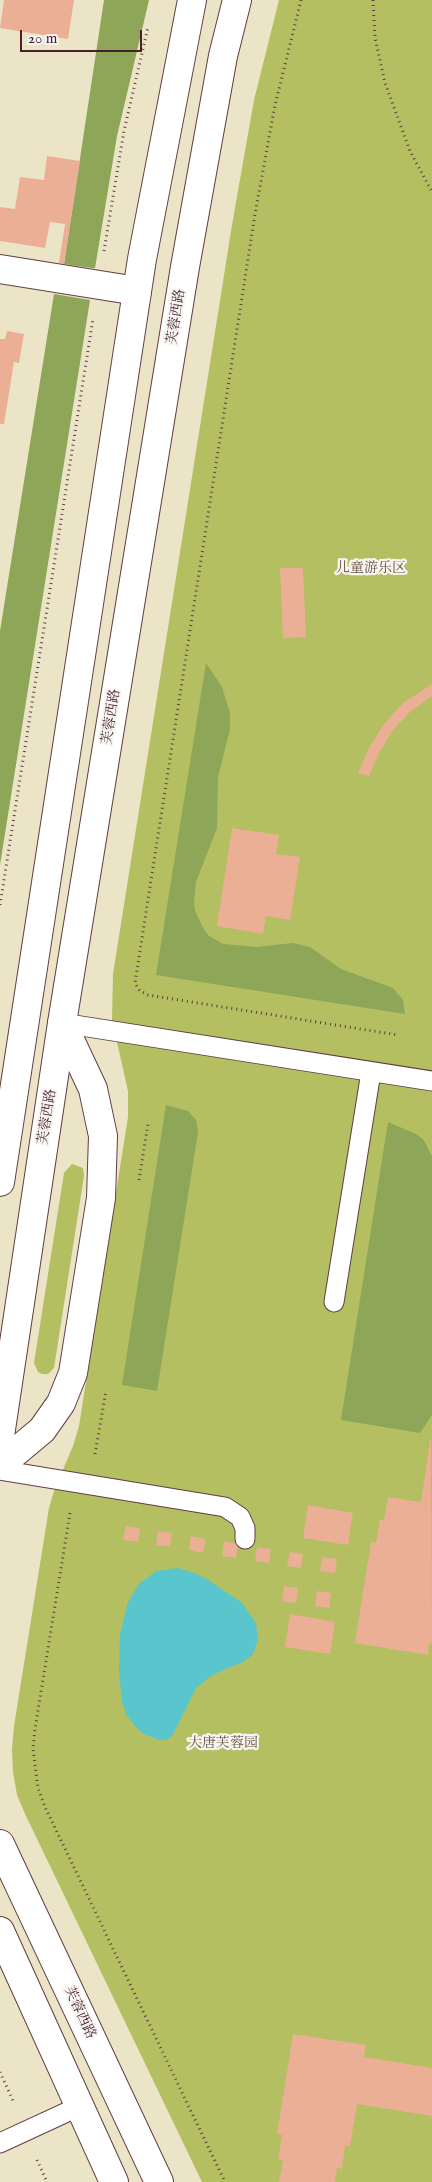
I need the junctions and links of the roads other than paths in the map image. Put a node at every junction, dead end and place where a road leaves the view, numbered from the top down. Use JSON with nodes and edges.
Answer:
{"nodes":[{"id":1,"x":192,"y":0,"type":"edge"},
{"id":2,"x":237,"y":0,"type":"edge"},
{"id":3,"x":0,"y":269,"type":"edge"},
{"id":4,"x":136,"y":291,"type":"junction"},
{"id":5,"x":62,"y":1023,"type":"junction"},
{"id":6,"x":371,"y":1072,"type":"junction"},
{"id":7,"x":432,"y":1082,"type":"edge"},
{"id":8,"x":0,"y":1182,"type":"edge"},
{"id":9,"x":334,"y":1302,"type":"dead end"},
{"id":10,"x":0,"y":1436,"type":"edge"},
{"id":11,"x":0,"y":1465,"type":"edge"},
{"id":12,"x":0,"y":1470,"type":"edge"},
{"id":13,"x":245,"y":1539,"type":"dead end"},
{"id":14,"x":0,"y":1844,"type":"edge"},
{"id":15,"x":0,"y":1932,"type":"edge"},
{"id":16,"x":80,"y":2106,"type":"junction"},
{"id":17,"x":0,"y":2143,"type":"edge"},
{"id":18,"x":114,"y":2182,"type":"edge"},
{"id":19,"x":159,"y":2182,"type":"edge"}],
"edges":[{"from":1,"to":4,"type":"main road"},
{"from":2,"to":5,"type":"main road","name":"芙蓉西路"},
{"from":3,"to":4,"type":"main road"},
{"from":4,"to":8,"type":"main road"},
{"from":5,"to":6,"type":"lane"},
{"from":5,"to":10,"type":"main road","name":"芙蓉西路"},
{"from":5,"to":11,"type":"main road"},
{"from":6,"to":7,"type":"lane"},
{"from":6,"to":9,"type":"lane"},
{"from":12,"to":13,"type":"lane"},
{"from":14,"to":19,"type":"main road","name":"芙蓉西路"},
{"from":15,"to":16,"type":"main road"},
{"from":16,"to":17,"type":"lane"},
{"from":16,"to":18,"type":"main road"}]}
